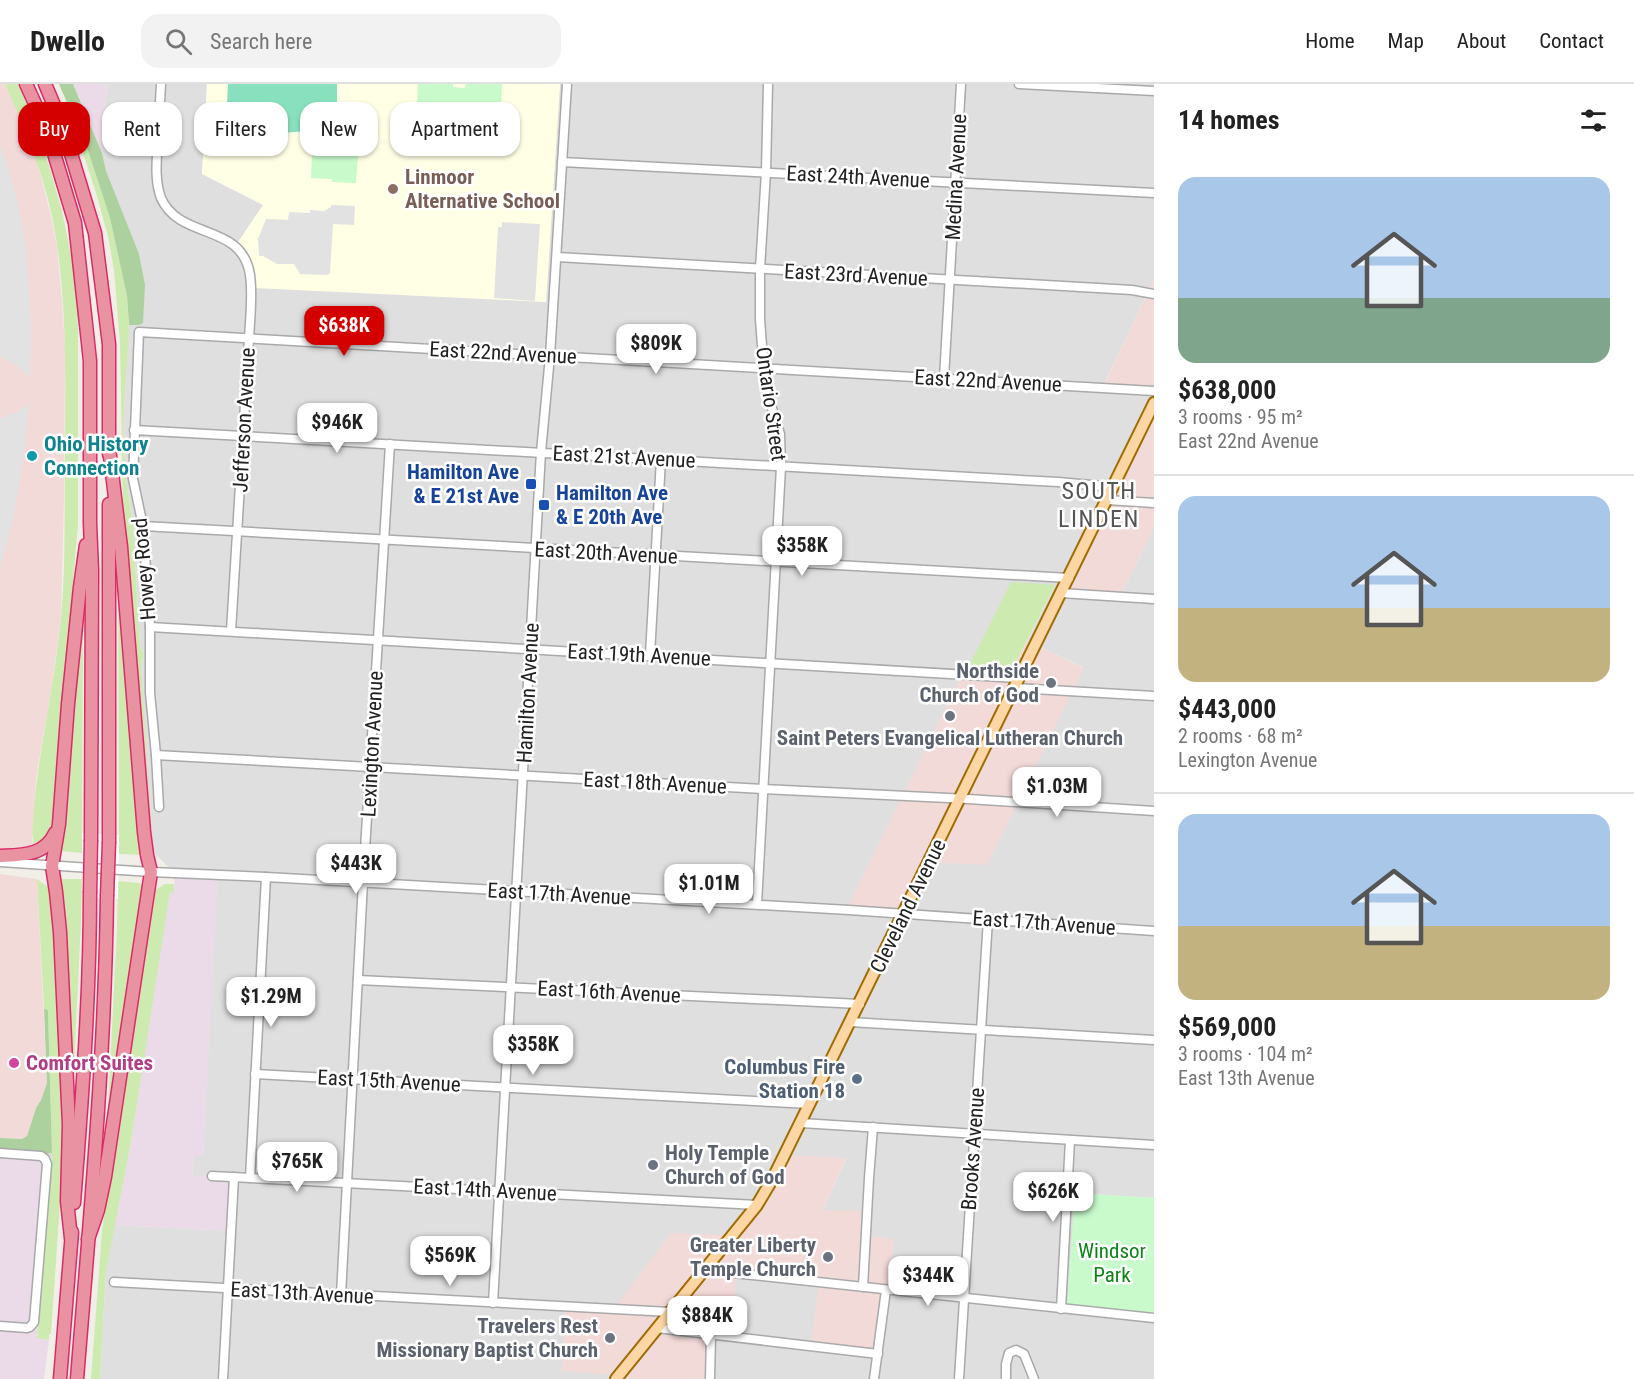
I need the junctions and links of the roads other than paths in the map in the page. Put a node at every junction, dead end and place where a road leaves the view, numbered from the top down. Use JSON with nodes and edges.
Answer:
{"nodes":[{"id":1,"x":26,"y":84,"type":"edge"},
{"id":2,"x":45,"y":84,"type":"edge"},
{"id":3,"x":161,"y":84,"type":"edge"},
{"id":4,"x":567,"y":84,"type":"edge"},
{"id":5,"x":768,"y":84,"type":"edge"},
{"id":6,"x":961,"y":84,"type":"edge"},
{"id":7,"x":1019,"y":84,"type":"edge"},
{"id":8,"x":1154,"y":91,"type":"edge"},
{"id":9,"x":562,"y":162,"type":"junction"},
{"id":10,"x":766,"y":172,"type":"junction"},
{"id":11,"x":955,"y":183,"type":"junction"},
{"id":12,"x":1154,"y":194,"type":"edge"},
{"id":13,"x":557,"y":257,"type":"junction"},
{"id":14,"x":760,"y":269,"type":"junction"},
{"id":15,"x":950,"y":280,"type":"junction"},
{"id":16,"x":1154,"y":294,"type":"edge"},
{"id":17,"x":139,"y":332,"type":"joint"},
{"id":18,"x":249,"y":339,"type":"junction"},
{"id":19,"x":550,"y":356,"type":"junction"},
{"id":20,"x":763,"y":368,"type":"junction"},
{"id":21,"x":944,"y":378,"type":"junction"},
{"id":22,"x":1154,"y":391,"type":"edge"},
{"id":23,"x":1154,"y":405,"type":"edge"},
{"id":24,"x":134,"y":430,"type":"junction"},
{"id":25,"x":242,"y":436,"type":"junction"},
{"id":26,"x":390,"y":444,"type":"junction"},
{"id":27,"x":109,"y":448,"type":"junction"},
{"id":28,"x":541,"y":452,"type":"junction"},
{"id":29,"x":661,"y":459,"type":"junction"},
{"id":30,"x":781,"y":466,"type":"junction"},
{"id":31,"x":1113,"y":487,"type":"junction"},
{"id":32,"x":1107,"y":500,"type":"junction"},
{"id":33,"x":1154,"y":503,"type":"edge"},
{"id":34,"x":90,"y":523,"type":"junction"},
{"id":35,"x":143,"y":526,"type":"junction"},
{"id":36,"x":237,"y":532,"type":"junction"},
{"id":37,"x":383,"y":540,"type":"junction"},
{"id":38,"x":536,"y":549,"type":"junction"},
{"id":39,"x":656,"y":555,"type":"junction"},
{"id":40,"x":776,"y":562,"type":"junction"},
{"id":41,"x":1068,"y":578,"type":"junction"},
{"id":42,"x":1061,"y":593,"type":"junction"},
{"id":43,"x":1154,"y":599,"type":"edge"},
{"id":44,"x":150,"y":627,"type":"junction"},
{"id":45,"x":231,"y":631,"type":"junction"},
{"id":46,"x":378,"y":640,"type":"junction"},
{"id":47,"x":530,"y":648,"type":"junction"},
{"id":48,"x":650,"y":655,"type":"junction"},
{"id":49,"x":770,"y":663,"type":"junction"},
{"id":50,"x":1017,"y":683,"type":"junction"},
{"id":51,"x":1154,"y":696,"type":"edge"},
{"id":52,"x":156,"y":754,"type":"junction"},
{"id":53,"x":370,"y":767,"type":"junction"},
{"id":54,"x":523,"y":775,"type":"junction"},
{"id":55,"x":763,"y":789,"type":"junction"},
{"id":56,"x":960,"y":800,"type":"junction"},
{"id":57,"x":159,"y":807,"type":"dead end"},
{"id":58,"x":1154,"y":811,"type":"edge"},
{"id":59,"x":58,"y":824,"type":"junction"},
{"id":60,"x":0,"y":856,"type":"edge"},
{"id":61,"x":0,"y":861,"type":"edge"},
{"id":62,"x":52,"y":866,"type":"junction"},
{"id":63,"x":151,"y":872,"type":"junction"},
{"id":64,"x":266,"y":877,"type":"junction"},
{"id":65,"x":363,"y":882,"type":"junction"},
{"id":66,"x":516,"y":891,"type":"junction"},
{"id":67,"x":758,"y":904,"type":"junction"},
{"id":68,"x":904,"y":914,"type":"junction"},
{"id":69,"x":988,"y":919,"type":"junction"},
{"id":70,"x":1154,"y":931,"type":"edge"},
{"id":71,"x":358,"y":980,"type":"junction"},
{"id":72,"x":510,"y":987,"type":"junction"},
{"id":73,"x":860,"y":1004,"type":"junction"},
{"id":74,"x":850,"y":1022,"type":"junction"},
{"id":75,"x":981,"y":1030,"type":"junction"},
{"id":76,"x":1154,"y":1040,"type":"edge"},
{"id":77,"x":255,"y":1074,"type":"junction"},
{"id":78,"x":352,"y":1079,"type":"junction"},
{"id":79,"x":506,"y":1087,"type":"junction"},
{"id":80,"x":810,"y":1104,"type":"junction"},
{"id":81,"x":801,"y":1123,"type":"junction"},
{"id":82,"x":873,"y":1127,"type":"junction"},
{"id":83,"x":974,"y":1134,"type":"junction"},
{"id":84,"x":1070,"y":1140,"type":"junction"},
{"id":85,"x":1154,"y":1145,"type":"edge"},
{"id":86,"x":0,"y":1153,"type":"edge"},
{"id":87,"x":212,"y":1176,"type":"dead end"},
{"id":88,"x":234,"y":1177,"type":"junction"},
{"id":89,"x":249,"y":1178,"type":"junction"},
{"id":90,"x":346,"y":1183,"type":"junction"},
{"id":91,"x":500,"y":1191,"type":"junction"},
{"id":92,"x":757,"y":1205,"type":"junction"},
{"id":93,"x":71,"y":1239,"type":"junction"},
{"id":94,"x":88,"y":1239,"type":"junction"},
{"id":95,"x":705,"y":1270,"type":"junction"},
{"id":96,"x":114,"y":1282,"type":"dead end"},
{"id":97,"x":863,"y":1287,"type":"junction"},
{"id":98,"x":228,"y":1288,"type":"junction"},
{"id":99,"x":886,"y":1290,"type":"junction"},
{"id":100,"x":340,"y":1295,"type":"junction"},
{"id":101,"x":964,"y":1298,"type":"junction"},
{"id":102,"x":494,"y":1303,"type":"junction"},
{"id":103,"x":1061,"y":1309,"type":"junction"},
{"id":104,"x":670,"y":1312,"type":"junction"},
{"id":105,"x":1154,"y":1318,"type":"edge"},
{"id":106,"x":0,"y":1326,"type":"edge"},
{"id":107,"x":657,"y":1328,"type":"junction"},
{"id":108,"x":711,"y":1334,"type":"junction"},
{"id":109,"x":878,"y":1354,"type":"junction"},
{"id":110,"x":60,"y":1379,"type":"edge"},
{"id":111,"x":77,"y":1379,"type":"edge"},
{"id":112,"x":223,"y":1379,"type":"edge"},
{"id":113,"x":616,"y":1379,"type":"edge"},
{"id":114,"x":710,"y":1379,"type":"edge"},
{"id":115,"x":874,"y":1379,"type":"edge"},
{"id":116,"x":959,"y":1379,"type":"edge"},
{"id":117,"x":1006,"y":1379,"type":"edge"},
{"id":118,"x":1034,"y":1379,"type":"edge"}],
"edges":[{"from":1,"to":34,"type":"highway"},
{"from":2,"to":27,"type":"highway"},
{"from":3,"to":18,"type":"street","name":"Jefferson Avenue"},
{"from":4,"to":9,"type":"street","name":"Hamilton Avenue"},
{"from":5,"to":10,"type":"street","name":"Ontario Street"},
{"from":6,"to":11,"type":"street","name":"Medina Avenue"},
{"from":7,"to":8,"type":"street"},
{"from":9,"to":10,"type":"street","name":"East 24th Avenue"},
{"from":9,"to":13,"type":"street","name":"Hamilton Avenue"},
{"from":10,"to":11,"type":"street","name":"East 24th Avenue"},
{"from":10,"to":14,"type":"street","name":"Ontario Street"},
{"from":11,"to":12,"type":"street","name":"East 24th Avenue"},
{"from":11,"to":15,"type":"street","name":"Medina Avenue"},
{"from":13,"to":14,"type":"street","name":"East 23rd Avenue"},
{"from":13,"to":19,"type":"street","name":"Hamilton Avenue"},
{"from":14,"to":15,"type":"street","name":"East 23rd Avenue"},
{"from":14,"to":20,"type":"street","name":"Ontario Street"},
{"from":15,"to":16,"type":"street","name":"East 23rd Avenue"},
{"from":15,"to":21,"type":"street","name":"Medina Avenue"},
{"from":17,"to":18,"type":"street","name":"East 22nd Avenue"},
{"from":17,"to":24,"type":"street","name":"Howey Road"},
{"from":18,"to":19,"type":"street","name":"East 22nd Avenue"},
{"from":18,"to":25,"type":"street","name":"Jefferson Avenue"},
{"from":19,"to":20,"type":"street","name":"East 22nd Avenue"},
{"from":19,"to":28,"type":"street","name":"Hamilton Avenue"},
{"from":20,"to":21,"type":"street","name":"East 22nd Avenue"},
{"from":20,"to":30,"type":"street","name":"Ontario Street"},
{"from":21,"to":22,"type":"street","name":"East 22nd Avenue"},
{"from":23,"to":31,"type":"main road","name":"Cleveland Avenue"},
{"from":24,"to":25,"type":"street","name":"East 21st Avenue"},
{"from":24,"to":35,"type":"street","name":"Howey Road"},
{"from":25,"to":26,"type":"street","name":"East 21st Avenue"},
{"from":25,"to":36,"type":"street","name":"Jefferson Avenue"},
{"from":26,"to":28,"type":"street","name":"East 21st Avenue"},
{"from":26,"to":37,"type":"street","name":"Lexington Avenue"},
{"from":27,"to":63,"type":"highway"},
{"from":27,"to":94,"type":"highway","bridge":true},
{"from":28,"to":29,"type":"street","name":"East 21st Avenue"},
{"from":28,"to":38,"type":"street","name":"Hamilton Avenue"},
{"from":29,"to":30,"type":"street","name":"East 21st Avenue"},
{"from":29,"to":39,"type":"street"},
{"from":30,"to":31,"type":"street","name":"East 21st Avenue"},
{"from":30,"to":40,"type":"street","name":"Ontario Street"},
{"from":31,"to":32,"type":"main road","name":"Cleveland Avenue"},
{"from":32,"to":33,"type":"street"},
{"from":32,"to":41,"type":"main road","name":"Cleveland Avenue"},
{"from":34,"to":59,"type":"highway"},
{"from":34,"to":93,"type":"highway","bridge":true},
{"from":35,"to":36,"type":"street","name":"East 20th Avenue"},
{"from":35,"to":44,"type":"street","name":"Howey Road"},
{"from":36,"to":37,"type":"street","name":"East 20th Avenue"},
{"from":36,"to":45,"type":"street","name":"Jefferson Avenue"},
{"from":37,"to":38,"type":"street","name":"East 20th Avenue"},
{"from":37,"to":46,"type":"street","name":"Lexington Avenue"},
{"from":38,"to":39,"type":"street","name":"East 20th Avenue"},
{"from":38,"to":47,"type":"street","name":"Hamilton Avenue"},
{"from":39,"to":40,"type":"street","name":"East 20th Avenue"},
{"from":39,"to":48,"type":"street"},
{"from":40,"to":41,"type":"street","name":"East 20th Avenue"},
{"from":40,"to":49,"type":"street","name":"Ontario Street"},
{"from":41,"to":42,"type":"main road","name":"Cleveland Avenue"},
{"from":42,"to":43,"type":"street"},
{"from":42,"to":50,"type":"main road","name":"Cleveland Avenue"},
{"from":44,"to":45,"type":"street","name":"East 19th Avenue"},
{"from":44,"to":52,"type":"street","name":"Howey Road"},
{"from":45,"to":46,"type":"street","name":"East 19th Avenue"},
{"from":46,"to":47,"type":"street","name":"East 19th Avenue"},
{"from":46,"to":53,"type":"street","name":"Lexington Avenue"},
{"from":47,"to":48,"type":"street","name":"East 19th Avenue"},
{"from":47,"to":54,"type":"street","name":"Hamilton Avenue"},
{"from":48,"to":49,"type":"street","name":"East 19th Avenue"},
{"from":49,"to":50,"type":"street","name":"East 19th Avenue"},
{"from":49,"to":55,"type":"street","name":"Ontario Street"},
{"from":50,"to":51,"type":"street","name":"East 19th Avenue"},
{"from":50,"to":56,"type":"main road","name":"Cleveland Avenue"},
{"from":52,"to":53,"type":"street","name":"East 18th Avenue"},
{"from":52,"to":57,"type":"street","name":"Howey Road"},
{"from":53,"to":54,"type":"street","name":"East 18th Avenue"},
{"from":53,"to":65,"type":"street","name":"Lexington Avenue"},
{"from":54,"to":55,"type":"street","name":"East 18th Avenue"},
{"from":54,"to":66,"type":"street","name":"Hamilton Avenue"},
{"from":55,"to":56,"type":"street","name":"East 18th Avenue"},
{"from":55,"to":67,"type":"street","name":"Ontario Street"},
{"from":56,"to":58,"type":"street","name":"East 18th Avenue"},
{"from":56,"to":68,"type":"main road","name":"Cleveland Avenue"},
{"from":59,"to":60,"type":"highway"},
{"from":59,"to":62,"type":"highway"},
{"from":61,"to":62,"type":"street","name":"East 17th Avenue"},
{"from":62,"to":63,"type":"street","name":"East 17th Avenue"},
{"from":62,"to":93,"type":"highway"},
{"from":63,"to":64,"type":"street","name":"East 17th Avenue"},
{"from":63,"to":94,"type":"highway"},
{"from":64,"to":65,"type":"street","name":"East 17th Avenue"},
{"from":64,"to":77,"type":"street"},
{"from":65,"to":66,"type":"street","name":"East 17th Avenue"},
{"from":65,"to":71,"type":"street","name":"Lexington Avenue"},
{"from":66,"to":67,"type":"street","name":"East 17th Avenue"},
{"from":66,"to":72,"type":"street","name":"Hamilton Avenue"},
{"from":67,"to":68,"type":"street","name":"East 17th Avenue"},
{"from":68,"to":69,"type":"street","name":"East 17th Avenue"},
{"from":68,"to":73,"type":"main road","name":"Cleveland Avenue"},
{"from":69,"to":70,"type":"street","name":"East 17th Avenue"},
{"from":69,"to":75,"type":"street","name":"Brooks Avenue"},
{"from":71,"to":72,"type":"street","name":"East 16th Avenue"},
{"from":71,"to":78,"type":"street","name":"Lexington Avenue"},
{"from":72,"to":73,"type":"street","name":"East 16th Avenue"},
{"from":72,"to":79,"type":"street","name":"Hamilton Avenue"},
{"from":73,"to":74,"type":"main road","name":"Cleveland Avenue"},
{"from":74,"to":75,"type":"street"},
{"from":74,"to":80,"type":"main road","name":"Cleveland Avenue"},
{"from":75,"to":76,"type":"street"},
{"from":75,"to":83,"type":"street","name":"Brooks Avenue"},
{"from":77,"to":78,"type":"street","name":"East 15th Avenue"},
{"from":77,"to":89,"type":"street"},
{"from":78,"to":79,"type":"street","name":"East 15th Avenue"},
{"from":78,"to":90,"type":"street","name":"Lexington Avenue"},
{"from":79,"to":80,"type":"street","name":"East 15th Avenue"},
{"from":79,"to":91,"type":"street","name":"Hamilton Avenue"},
{"from":80,"to":81,"type":"main road","name":"Cleveland Avenue"},
{"from":81,"to":82,"type":"street"},
{"from":81,"to":92,"type":"main road","name":"Cleveland Avenue"},
{"from":82,"to":83,"type":"street"},
{"from":82,"to":97,"type":"street"},
{"from":83,"to":84,"type":"street"},
{"from":83,"to":101,"type":"street","name":"Brooks Avenue"},
{"from":84,"to":85,"type":"street"},
{"from":84,"to":103,"type":"street"},
{"from":86,"to":106,"type":"street"},
{"from":87,"to":88,"type":"street","name":"East 14th Avenue"},
{"from":88,"to":89,"type":"street","name":"East 14th Avenue"},
{"from":88,"to":98,"type":"street"},
{"from":89,"to":90,"type":"street","name":"East 14th Avenue"},
{"from":90,"to":91,"type":"street","name":"East 14th Avenue"},
{"from":90,"to":100,"type":"street","name":"Lexington Avenue"},
{"from":91,"to":92,"type":"street","name":"East 14th Avenue"},
{"from":91,"to":102,"type":"street","name":"Hamilton Avenue"},
{"from":92,"to":95,"type":"main road","name":"Cleveland Avenue"},
{"from":93,"to":110,"type":"highway"},
{"from":94,"to":111,"type":"highway"},
{"from":95,"to":97,"type":"street"},
{"from":95,"to":104,"type":"main road","name":"Cleveland Avenue"},
{"from":96,"to":98,"type":"street","name":"East 13th Avenue"},
{"from":97,"to":99,"type":"street"},
{"from":98,"to":100,"type":"street","name":"East 13th Avenue"},
{"from":98,"to":112,"type":"street"},
{"from":99,"to":101,"type":"street"},
{"from":99,"to":109,"type":"street"},
{"from":100,"to":102,"type":"street","name":"East 13th Avenue"},
{"from":101,"to":103,"type":"street"},
{"from":101,"to":116,"type":"street","name":"Brooks Avenue"},
{"from":102,"to":104,"type":"street","name":"East 13th Avenue"},
{"from":103,"to":105,"type":"street"},
{"from":104,"to":107,"type":"main road","name":"Cleveland Avenue"},
{"from":107,"to":108,"type":"street"},
{"from":107,"to":113,"type":"main road","name":"Cleveland Avenue"},
{"from":108,"to":109,"type":"street"},
{"from":108,"to":114,"type":"street"},
{"from":109,"to":115,"type":"street"},
{"from":117,"to":118,"type":"street"}]}
